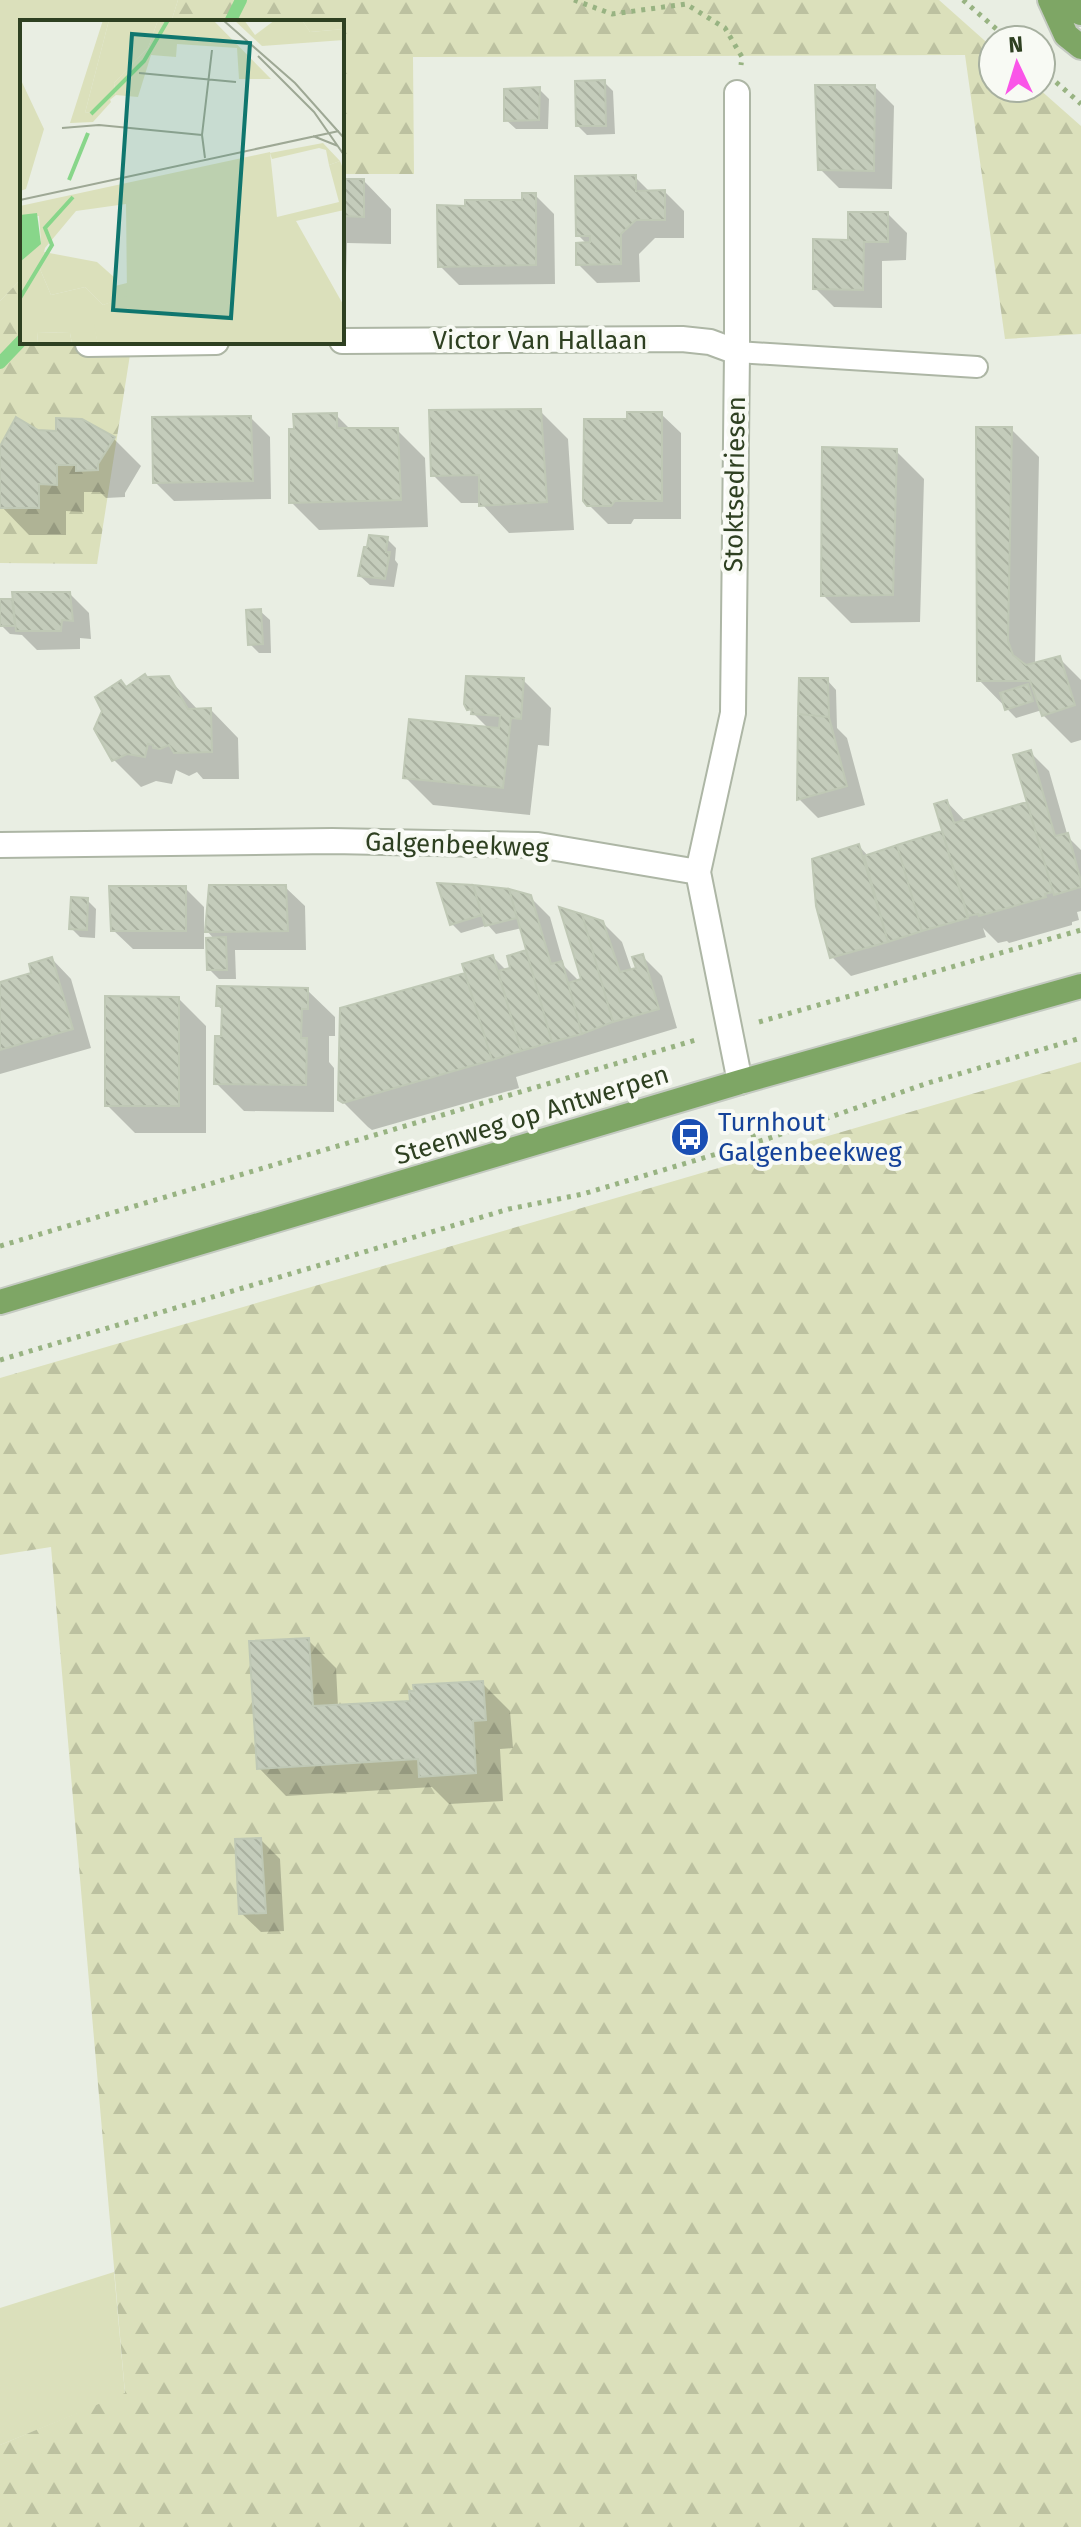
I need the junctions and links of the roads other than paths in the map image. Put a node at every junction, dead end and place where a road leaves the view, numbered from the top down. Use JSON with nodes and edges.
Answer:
{"nodes":[{"id":1,"x":1053,"y":0,"type":"edge"},
{"id":2,"x":1081,"y":13,"type":"edge"},
{"id":3,"x":1081,"y":47,"type":"edge"},
{"id":4,"x":737,"y":93,"type":"road end"},
{"id":5,"x":344,"y":341,"type":"edge"},
{"id":6,"x":737,"y":352,"type":"junction"},
{"id":7,"x":977,"y":367,"type":"dead end"},
{"id":8,"x":0,"y":845,"type":"edge"},
{"id":9,"x":698,"y":872,"type":"junction"},
{"id":10,"x":1081,"y":986,"type":"edge"},
{"id":11,"x":740,"y":1082,"type":"junction"},
{"id":12,"x":0,"y":1302,"type":"edge"}],
"edges":[{"from":1,"to":2,"type":"main road"},
{"from":1,"to":3,"type":"main road"},
{"from":4,"to":6,"type":"street","name":"Stoktsedriesen"},
{"from":5,"to":6,"type":"street","name":"Victor Van Hallaan"},
{"from":6,"to":7,"type":"lane"},
{"from":6,"to":9,"type":"street","name":"Stoktsedriesen"},
{"from":8,"to":9,"type":"street","name":"Galgenbeekweg"},
{"from":9,"to":11,"type":"street"},
{"from":10,"to":11,"type":"main road","name":"Steenweg op Antwerpen"},
{"from":11,"to":12,"type":"main road","name":"Steenweg op Antwerpen"}]}
